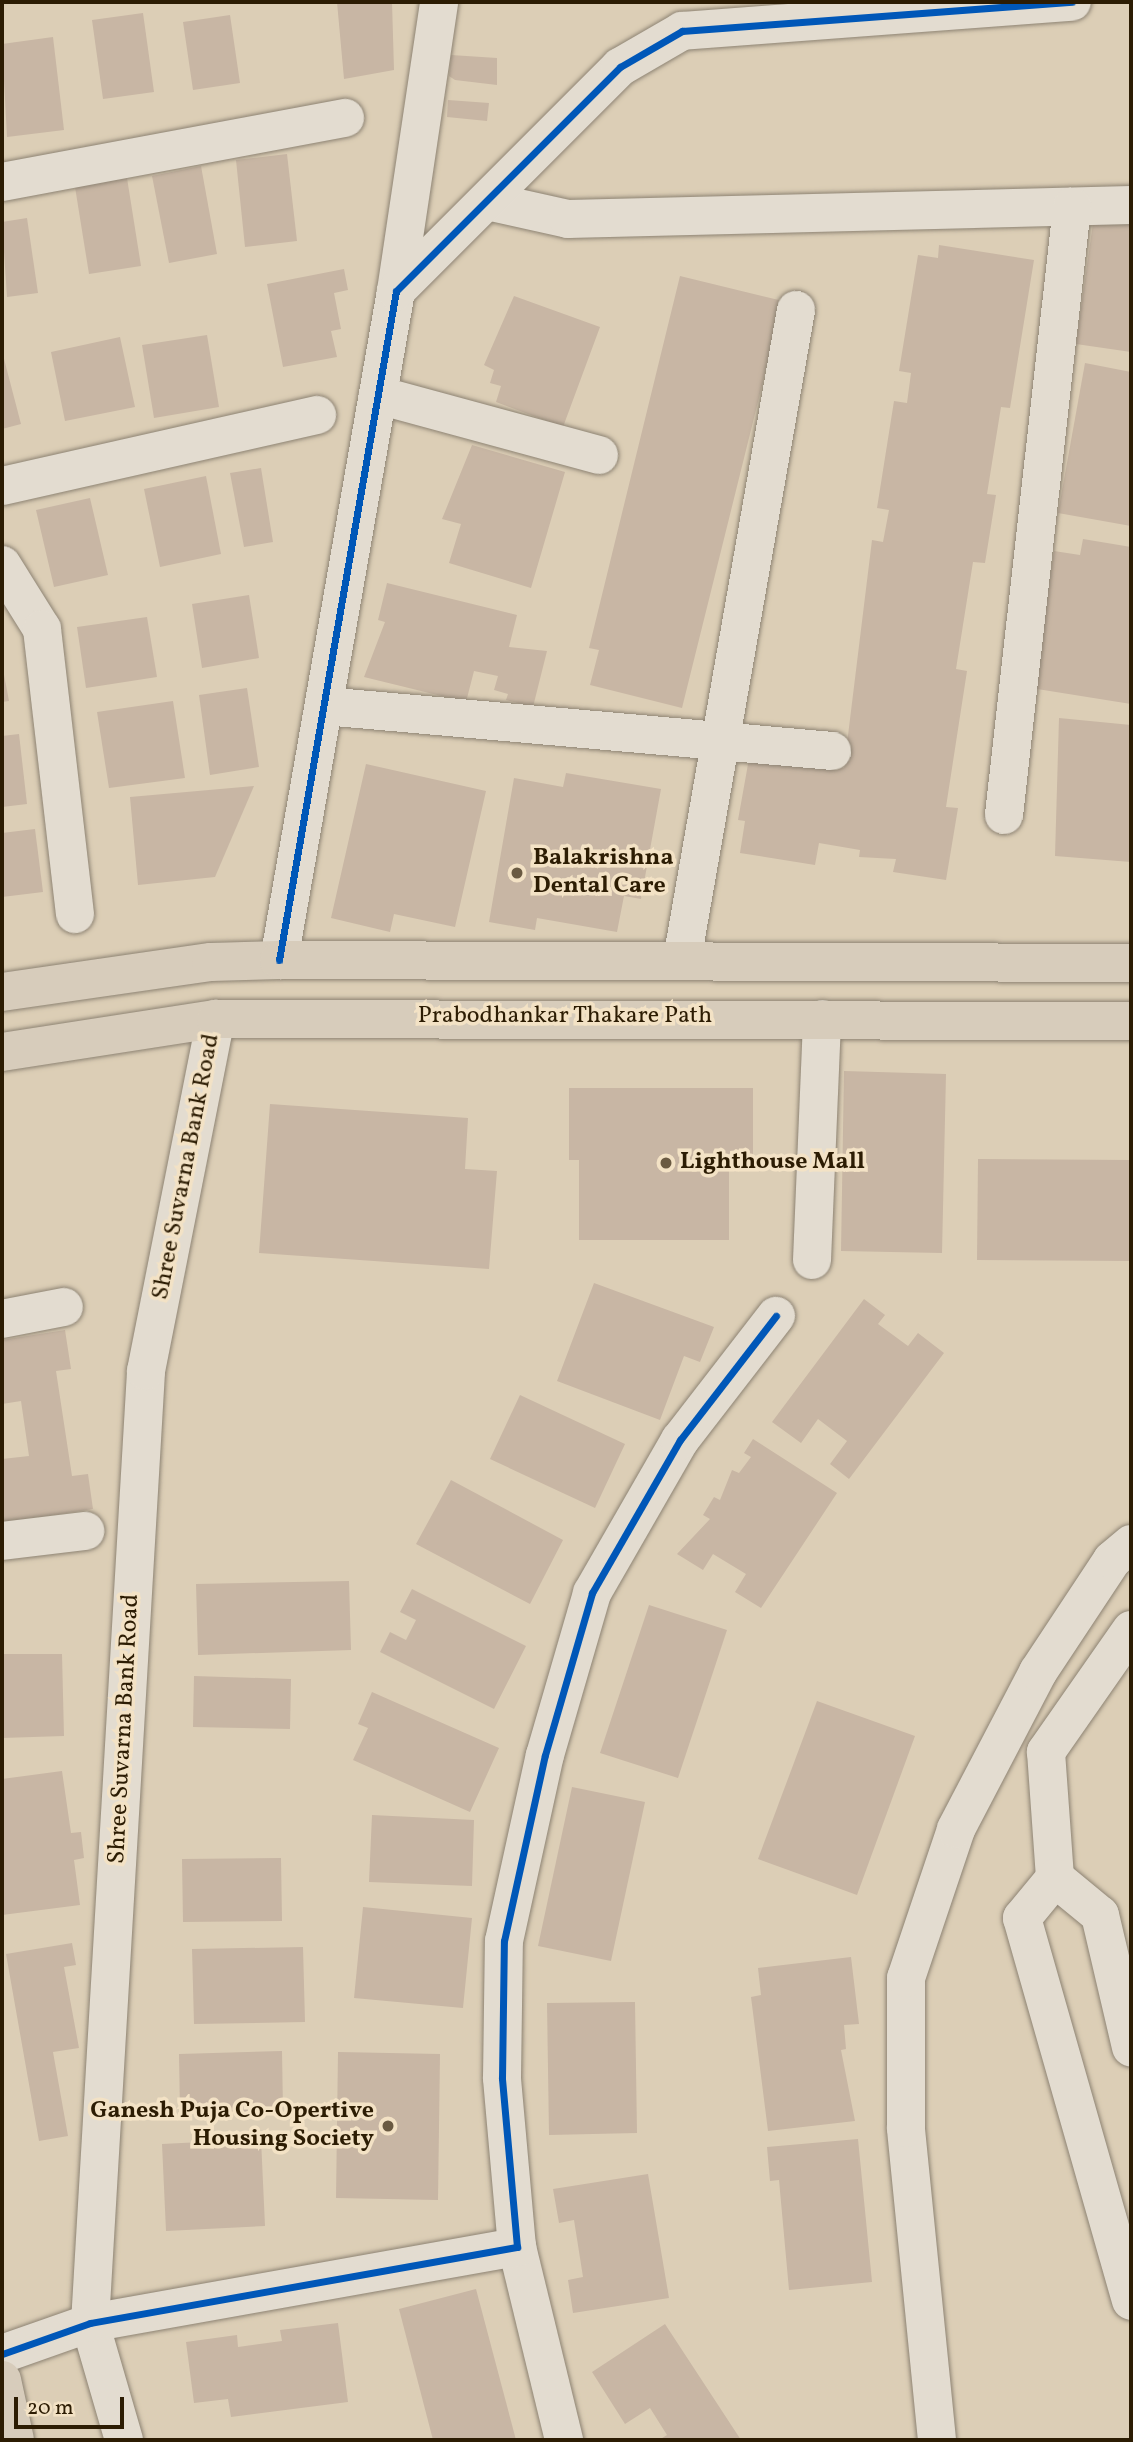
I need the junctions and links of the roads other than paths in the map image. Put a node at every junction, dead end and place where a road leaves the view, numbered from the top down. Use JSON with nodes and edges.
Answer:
{"nodes":[{"id":1,"x":439,"y":2,"type":"edge"},
{"id":2,"x":1072,"y":2,"type":"edge"},
{"id":3,"x":345,"y":118,"type":"dead end"},
{"id":4,"x":2,"y":182,"type":"edge"},
{"id":5,"x":487,"y":201,"type":"junction"},
{"id":6,"x":1131,"y":205,"type":"edge"},
{"id":7,"x":1072,"y":207,"type":"junction"},
{"id":8,"x":396,"y":291,"type":"junction"},
{"id":9,"x":796,"y":310,"type":"dead end"},
{"id":10,"x":377,"y":395,"type":"junction"},
{"id":11,"x":317,"y":415,"type":"dead end"},
{"id":12,"x":599,"y":455,"type":"dead end"},
{"id":13,"x":2,"y":486,"type":"edge"},
{"id":14,"x":2,"y":565,"type":"edge"},
{"id":15,"x":324,"y":706,"type":"junction"},
{"id":16,"x":717,"y":740,"type":"junction"},
{"id":17,"x":832,"y":751,"type":"dead end"},
{"id":18,"x":1004,"y":815,"type":"dead end"},
{"id":19,"x":75,"y":915,"type":"dead end"},
{"id":20,"x":279,"y":960,"type":"junction"},
{"id":21,"x":682,"y":960,"type":"junction"},
{"id":22,"x":1131,"y":963,"type":"edge"},
{"id":23,"x":2,"y":992,"type":"edge"},
{"id":24,"x":216,"y":1019,"type":"junction"},
{"id":25,"x":822,"y":1019,"type":"junction"},
{"id":26,"x":1131,"y":1021,"type":"edge"},
{"id":27,"x":2,"y":1052,"type":"edge"},
{"id":28,"x":812,"y":1260,"type":"dead end"},
{"id":29,"x":64,"y":1307,"type":"dead end"},
{"id":30,"x":776,"y":1317,"type":"dead end"},
{"id":31,"x":2,"y":1319,"type":"edge"},
{"id":32,"x":85,"y":1531,"type":"dead end"},
{"id":33,"x":2,"y":1541,"type":"edge"},
{"id":34,"x":1131,"y":1544,"type":"edge"},
{"id":35,"x":1131,"y":1630,"type":"edge"},
{"id":36,"x":1055,"y":1878,"type":"junction"},
{"id":37,"x":1131,"y":2047,"type":"edge"},
{"id":38,"x":517,"y":2247,"type":"junction"},
{"id":39,"x":1130,"y":2294,"type":"edge"},
{"id":40,"x":90,"y":2323,"type":"junction"},
{"id":41,"x":2,"y":2354,"type":"edge"},
{"id":42,"x":2,"y":2380,"type":"edge"},
{"id":43,"x":15,"y":2440,"type":"edge"},
{"id":44,"x":124,"y":2440,"type":"edge"},
{"id":45,"x":564,"y":2440,"type":"edge"},
{"id":46,"x":937,"y":2440,"type":"edge"}],
"edges":[{"from":1,"to":8,"type":"street"},
{"from":2,"to":5,"type":"street"},
{"from":3,"to":4,"type":"street"},
{"from":5,"to":7,"type":"street"},
{"from":5,"to":8,"type":"street"},
{"from":6,"to":7,"type":"street"},
{"from":7,"to":18,"type":"street"},
{"from":8,"to":10,"type":"street"},
{"from":9,"to":16,"type":"street"},
{"from":10,"to":12,"type":"street"},
{"from":10,"to":15,"type":"street"},
{"from":11,"to":13,"type":"street"},
{"from":14,"to":19,"type":"street"},
{"from":15,"to":16,"type":"street"},
{"from":15,"to":20,"type":"street"},
{"from":16,"to":17,"type":"street"},
{"from":16,"to":21,"type":"street"},
{"from":20,"to":21,"type":"main road"},
{"from":20,"to":23,"type":"main road"},
{"from":21,"to":22,"type":"main road"},
{"from":24,"to":25,"type":"main road","name":"Prabodhankar Thakare Path"},
{"from":24,"to":27,"type":"main road","name":"Prabodhankar Thakare Path"},
{"from":24,"to":40,"type":"street","name":"Shree Suvarna Bank Road"},
{"from":25,"to":26,"type":"main road","name":"Prabodhankar Thakare Path"},
{"from":25,"to":28,"type":"street"},
{"from":29,"to":31,"type":"street"},
{"from":30,"to":38,"type":"street"},
{"from":32,"to":33,"type":"street"},
{"from":34,"to":46,"type":"street"},
{"from":35,"to":36,"type":"street"},
{"from":36,"to":37,"type":"street"},
{"from":36,"to":39,"type":"street"},
{"from":38,"to":40,"type":"street"},
{"from":38,"to":45,"type":"street"},
{"from":40,"to":41,"type":"street"},
{"from":40,"to":44,"type":"street","name":"Shree Suvarna Bank Road"},
{"from":42,"to":43,"type":"main road"}]}
